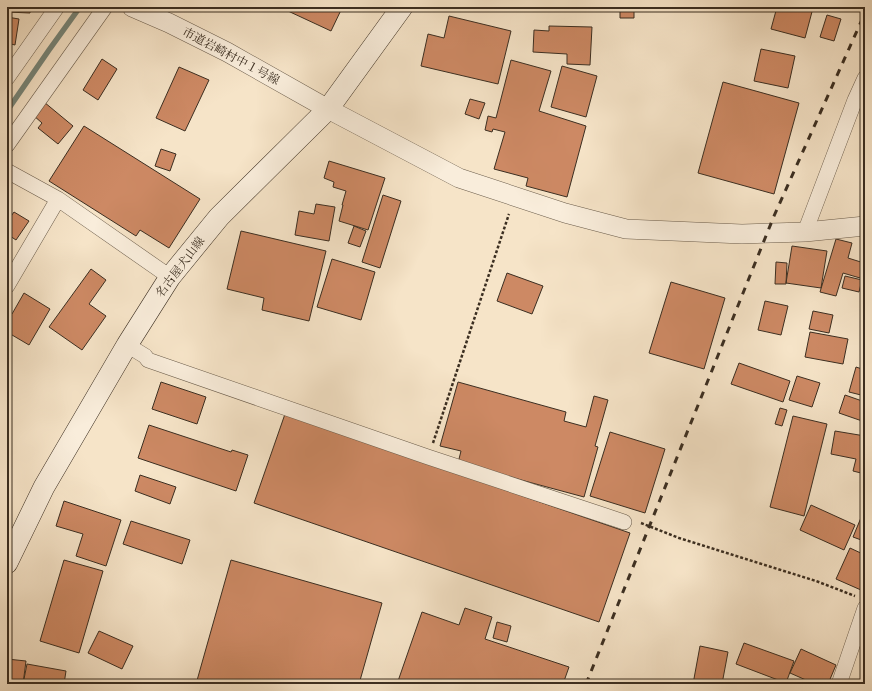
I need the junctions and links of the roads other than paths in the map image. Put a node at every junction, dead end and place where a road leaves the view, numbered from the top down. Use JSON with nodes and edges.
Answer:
{"nodes":[{"id":1,"x":57,"y":7,"type":"edge"},
{"id":2,"x":105,"y":7,"type":"edge"},
{"id":3,"x":132,"y":7,"type":"edge"},
{"id":4,"x":402,"y":7,"type":"edge"},
{"id":5,"x":7,"y":78,"type":"edge"},
{"id":6,"x":865,"y":78,"type":"edge"},
{"id":7,"x":328,"y":109,"type":"junction"},
{"id":8,"x":7,"y":145,"type":"edge"},
{"id":9,"x":7,"y":171,"type":"edge"},
{"id":10,"x":58,"y":199,"type":"junction"},
{"id":11,"x":865,"y":226,"type":"edge"},
{"id":12,"x":805,"y":232,"type":"junction"},
{"id":13,"x":170,"y":277,"type":"junction"},
{"id":14,"x":7,"y":286,"type":"edge"},
{"id":15,"x":127,"y":345,"type":"junction"},
{"id":16,"x":624,"y":522,"type":"road end"},
{"id":17,"x":7,"y":563,"type":"edge"},
{"id":18,"x":862,"y":603,"type":"edge"},
{"id":19,"x":839,"y":684,"type":"edge"}],
"edges":[{"from":1,"to":5,"type":"street"},
{"from":2,"to":8,"type":"street"},
{"from":3,"to":7,"type":"street","name":"市道岩崎村中１号線"},
{"from":4,"to":7,"type":"main road","name":"名古屋犬山線"},
{"from":6,"to":12,"type":"street"},
{"from":7,"to":12,"type":"street","name":"市道岩崎村中１号線"},
{"from":7,"to":13,"type":"main road","name":"名古屋犬山線"},
{"from":9,"to":10,"type":"street"},
{"from":10,"to":13,"type":"street"},
{"from":10,"to":14,"type":"street"},
{"from":11,"to":12,"type":"street","name":"市道岩崎村中１号線"},
{"from":13,"to":15,"type":"main road","name":"名古屋犬山線"},
{"from":15,"to":16,"type":"street"},
{"from":15,"to":17,"type":"main road","name":"名古屋犬山線"},
{"from":18,"to":19,"type":"street"}]}
